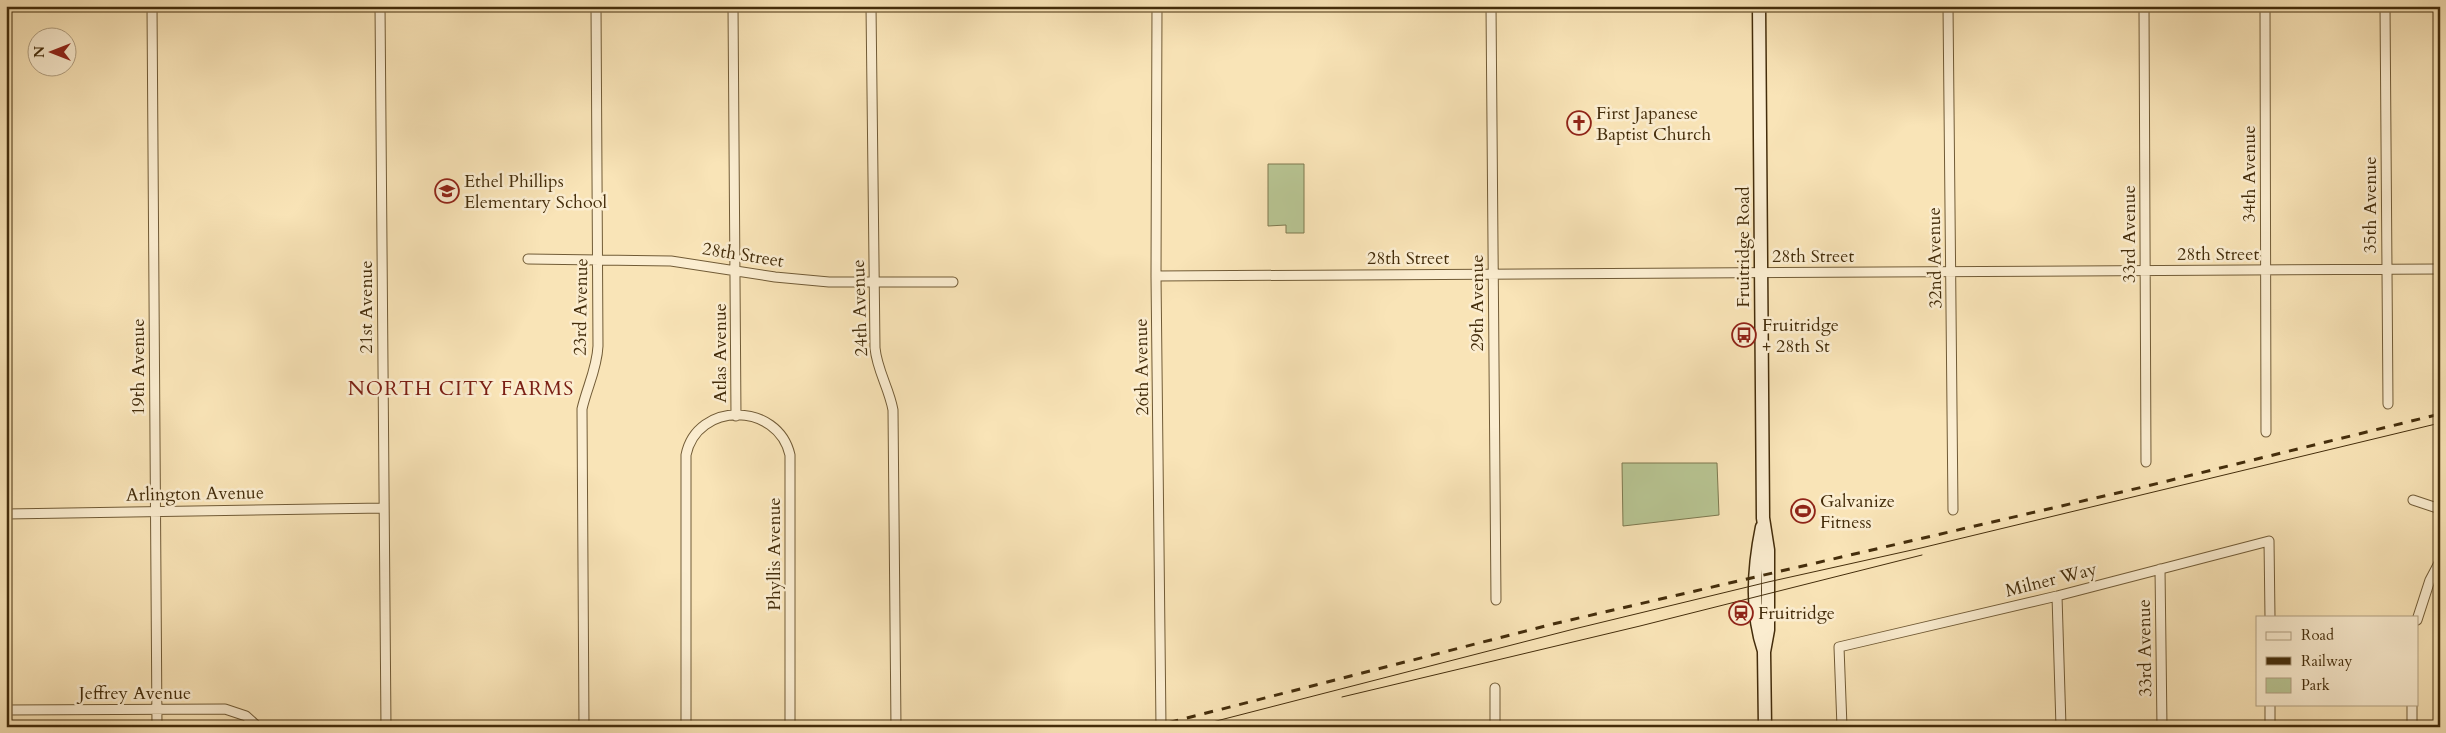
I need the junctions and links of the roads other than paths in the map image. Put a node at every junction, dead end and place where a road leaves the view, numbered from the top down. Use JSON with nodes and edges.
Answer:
{"nodes":[{"id":1,"x":152,"y":6,"type":"edge"},
{"id":2,"x":380,"y":6,"type":"edge"},
{"id":3,"x":596,"y":6,"type":"edge"},
{"id":4,"x":733,"y":6,"type":"edge"},
{"id":5,"x":871,"y":6,"type":"edge"},
{"id":6,"x":1157,"y":6,"type":"edge"},
{"id":7,"x":1491,"y":6,"type":"edge"},
{"id":8,"x":1759,"y":6,"type":"edge"},
{"id":9,"x":1948,"y":6,"type":"edge"},
{"id":10,"x":2144,"y":6,"type":"edge"},
{"id":11,"x":2265,"y":6,"type":"edge"},
{"id":12,"x":2385,"y":6,"type":"edge"},
{"id":13,"x":598,"y":259,"type":"junction"},
{"id":14,"x":528,"y":260,"type":"dead end"},
{"id":15,"x":2440,"y":269,"type":"edge"},
{"id":16,"x":735,"y":270,"type":"junction"},
{"id":17,"x":2266,"y":270,"type":"junction"},
{"id":18,"x":2387,"y":270,"type":"junction"},
{"id":19,"x":2145,"y":271,"type":"junction"},
{"id":20,"x":1951,"y":272,"type":"junction"},
{"id":21,"x":1761,"y":273,"type":"junction"},
{"id":22,"x":1493,"y":274,"type":"junction"},
{"id":23,"x":1156,"y":276,"type":"junction"},
{"id":24,"x":953,"y":282,"type":"dead end"},
{"id":25,"x":874,"y":283,"type":"junction"},
{"id":26,"x":2388,"y":404,"type":"dead end"},
{"id":27,"x":736,"y":416,"type":"junction"},
{"id":28,"x":2266,"y":432,"type":"dead end"},
{"id":29,"x":2146,"y":462,"type":"dead end"},
{"id":30,"x":2413,"y":500,"type":"dead end"},
{"id":31,"x":384,"y":508,"type":"junction"},
{"id":32,"x":155,"y":510,"type":"junction"},
{"id":33,"x":1953,"y":510,"type":"dead end"},
{"id":34,"x":2440,"y":510,"type":"edge"},
{"id":35,"x":6,"y":514,"type":"edge"},
{"id":36,"x":2440,"y":562,"type":"edge"},
{"id":37,"x":2160,"y":569,"type":"junction"},
{"id":38,"x":2057,"y":596,"type":"junction"},
{"id":39,"x":1496,"y":600,"type":"dead end"},
{"id":40,"x":2270,"y":616,"type":"edge"},
{"id":41,"x":2418,"y":617,"type":"edge"},
{"id":42,"x":1495,"y":688,"type":"dead end"},
{"id":43,"x":2270,"y":706,"type":"edge"},
{"id":44,"x":2412,"y":706,"type":"edge"},
{"id":45,"x":157,"y":709,"type":"junction"},
{"id":46,"x":6,"y":710,"type":"edge"},
{"id":47,"x":157,"y":727,"type":"edge"},
{"id":48,"x":258,"y":727,"type":"edge"},
{"id":49,"x":386,"y":727,"type":"edge"},
{"id":50,"x":584,"y":727,"type":"edge"},
{"id":51,"x":686,"y":727,"type":"edge"},
{"id":52,"x":790,"y":727,"type":"edge"},
{"id":53,"x":896,"y":727,"type":"edge"},
{"id":54,"x":1161,"y":727,"type":"edge"},
{"id":55,"x":1495,"y":727,"type":"edge"},
{"id":56,"x":1765,"y":727,"type":"edge"},
{"id":57,"x":1842,"y":727,"type":"edge"},
{"id":58,"x":2061,"y":727,"type":"edge"},
{"id":59,"x":2162,"y":727,"type":"edge"},
{"id":60,"x":2270,"y":727,"type":"edge"},
{"id":61,"x":2412,"y":727,"type":"edge"}],
"edges":[{"from":1,"to":32,"type":"street","name":"19th Avenue"},
{"from":2,"to":31,"type":"street","name":"21st Avenue"},
{"from":3,"to":13,"type":"street","name":"23rd Avenue"},
{"from":4,"to":16,"type":"street","name":"Atlas Avenue"},
{"from":5,"to":25,"type":"street","name":"24th Avenue"},
{"from":6,"to":23,"type":"street","name":"26th Avenue"},
{"from":7,"to":22,"type":"street","name":"29th Avenue"},
{"from":8,"to":21,"type":"main road","name":"Fruitridge Road"},
{"from":9,"to":20,"type":"street","name":"32nd Avenue"},
{"from":10,"to":19,"type":"street","name":"33rd Avenue"},
{"from":11,"to":17,"type":"street","name":"34th Avenue"},
{"from":12,"to":18,"type":"street","name":"35th Avenue"},
{"from":13,"to":14,"type":"street","name":"28th Street"},
{"from":13,"to":16,"type":"street","name":"28th Street"},
{"from":13,"to":50,"type":"street","name":"23rd Avenue"},
{"from":15,"to":18,"type":"street","name":"28th Street"},
{"from":16,"to":25,"type":"street","name":"28th Street"},
{"from":16,"to":27,"type":"street","name":"Atlas Avenue"},
{"from":17,"to":18,"type":"street","name":"28th Street"},
{"from":17,"to":19,"type":"street","name":"28th Street"},
{"from":17,"to":28,"type":"street","name":"34th Avenue"},
{"from":18,"to":26,"type":"street","name":"35th Avenue"},
{"from":19,"to":20,"type":"street","name":"28th Street"},
{"from":19,"to":29,"type":"street","name":"33rd Avenue"},
{"from":20,"to":21,"type":"street","name":"28th Street"},
{"from":20,"to":33,"type":"street","name":"32nd Avenue"},
{"from":21,"to":22,"type":"street","name":"28th Street"},
{"from":21,"to":56,"type":"main road","name":"Fruitridge Road"},
{"from":22,"to":23,"type":"street","name":"28th Street"},
{"from":22,"to":39,"type":"street","name":"29th Avenue"},
{"from":23,"to":54,"type":"street","name":"26th Avenue"},
{"from":24,"to":25,"type":"street","name":"28th Street"},
{"from":25,"to":53,"type":"street","name":"24th Avenue"},
{"from":27,"to":51,"type":"street","name":"Atlas Avenue"},
{"from":27,"to":52,"type":"street","name":"Phyllis Avenue"},
{"from":30,"to":34,"type":"street"},
{"from":31,"to":32,"type":"street","name":"Arlington Avenue"},
{"from":31,"to":49,"type":"street","name":"21st Avenue"},
{"from":32,"to":35,"type":"street","name":"Arlington Avenue"},
{"from":32,"to":45,"type":"street","name":"19th Avenue"},
{"from":36,"to":41,"type":"street"},
{"from":37,"to":38,"type":"street","name":"Milner Way"},
{"from":37,"to":40,"type":"street","name":"Milner Way"},
{"from":37,"to":59,"type":"street","name":"33rd Avenue"},
{"from":38,"to":57,"type":"street","name":"Milner Way"},
{"from":38,"to":58,"type":"street"},
{"from":42,"to":55,"type":"street"},
{"from":43,"to":60,"type":"street"},
{"from":44,"to":61,"type":"street"},
{"from":45,"to":46,"type":"street","name":"Jeffrey Avenue"},
{"from":45,"to":47,"type":"street","name":"19th Avenue"},
{"from":45,"to":48,"type":"street","name":"Jeffrey Avenue"}]}
